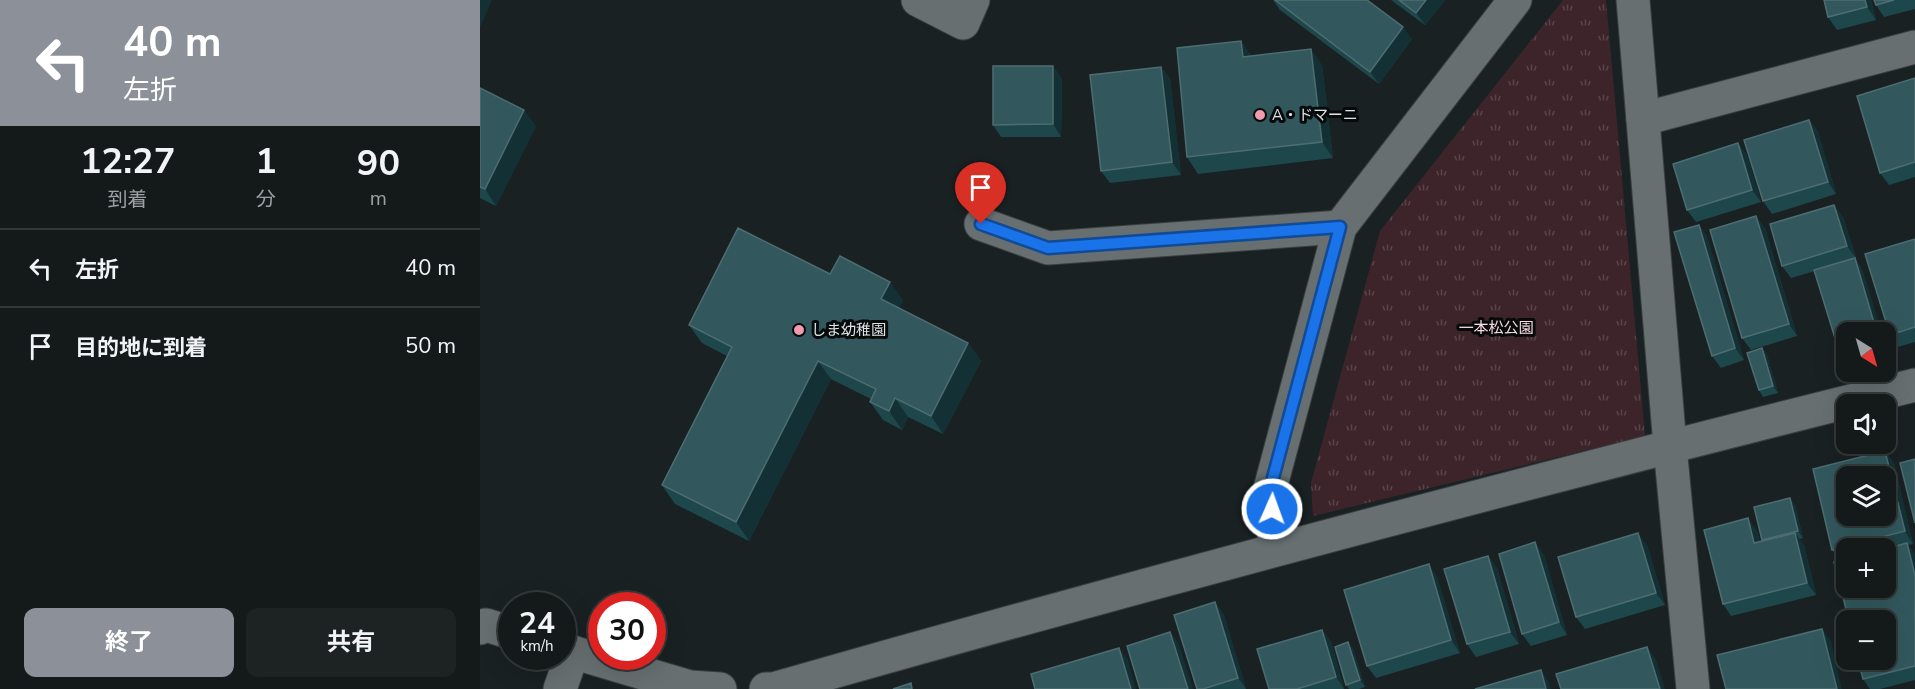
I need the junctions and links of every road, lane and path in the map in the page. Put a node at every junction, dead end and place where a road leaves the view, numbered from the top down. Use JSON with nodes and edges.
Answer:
{"nodes":[{"id":1,"x":918,"y":0,"type":"edge"},
{"id":2,"x":973,"y":0,"type":"edge"},
{"id":3,"x":1515,"y":0,"type":"edge"},
{"id":4,"x":1633,"y":0,"type":"edge"},
{"id":5,"x":1915,"y":47,"type":"edge"},
{"id":6,"x":1643,"y":119,"type":"junction"},
{"id":7,"x":981,"y":224,"type":"dead end"},
{"id":8,"x":1340,"y":227,"type":"junction"},
{"id":9,"x":1915,"y":385,"type":"edge"},
{"id":10,"x":1670,"y":446,"type":"junction"},
{"id":11,"x":1275,"y":549,"type":"junction"},
{"id":12,"x":480,"y":628,"type":"edge"},
{"id":13,"x":498,"y":629,"type":"edge"},
{"id":14,"x":576,"y":652,"type":"edge"},
{"id":15,"x":564,"y":670,"type":"edge"},
{"id":16,"x":807,"y":684,"type":"edge"},
{"id":17,"x":560,"y":689,"type":"edge"},
{"id":18,"x":720,"y":689,"type":"edge"},
{"id":19,"x":766,"y":689,"type":"edge"},
{"id":20,"x":1693,"y":689,"type":"edge"}],
"edges":[{"from":1,"to":2,"type":"street"},
{"from":3,"to":8,"type":"street"},
{"from":4,"to":6,"type":"street"},
{"from":5,"to":6,"type":"street"},
{"from":6,"to":10,"type":"street"},
{"from":7,"to":8,"type":"street"},
{"from":8,"to":11,"type":"street"},
{"from":9,"to":10,"type":"street"},
{"from":10,"to":11,"type":"street"},
{"from":10,"to":20,"type":"street"},
{"from":11,"to":16,"type":"street"},
{"from":12,"to":13,"type":"street"},
{"from":14,"to":18,"type":"street"},
{"from":15,"to":17,"type":"street"},
{"from":16,"to":19,"type":"street"}]}
